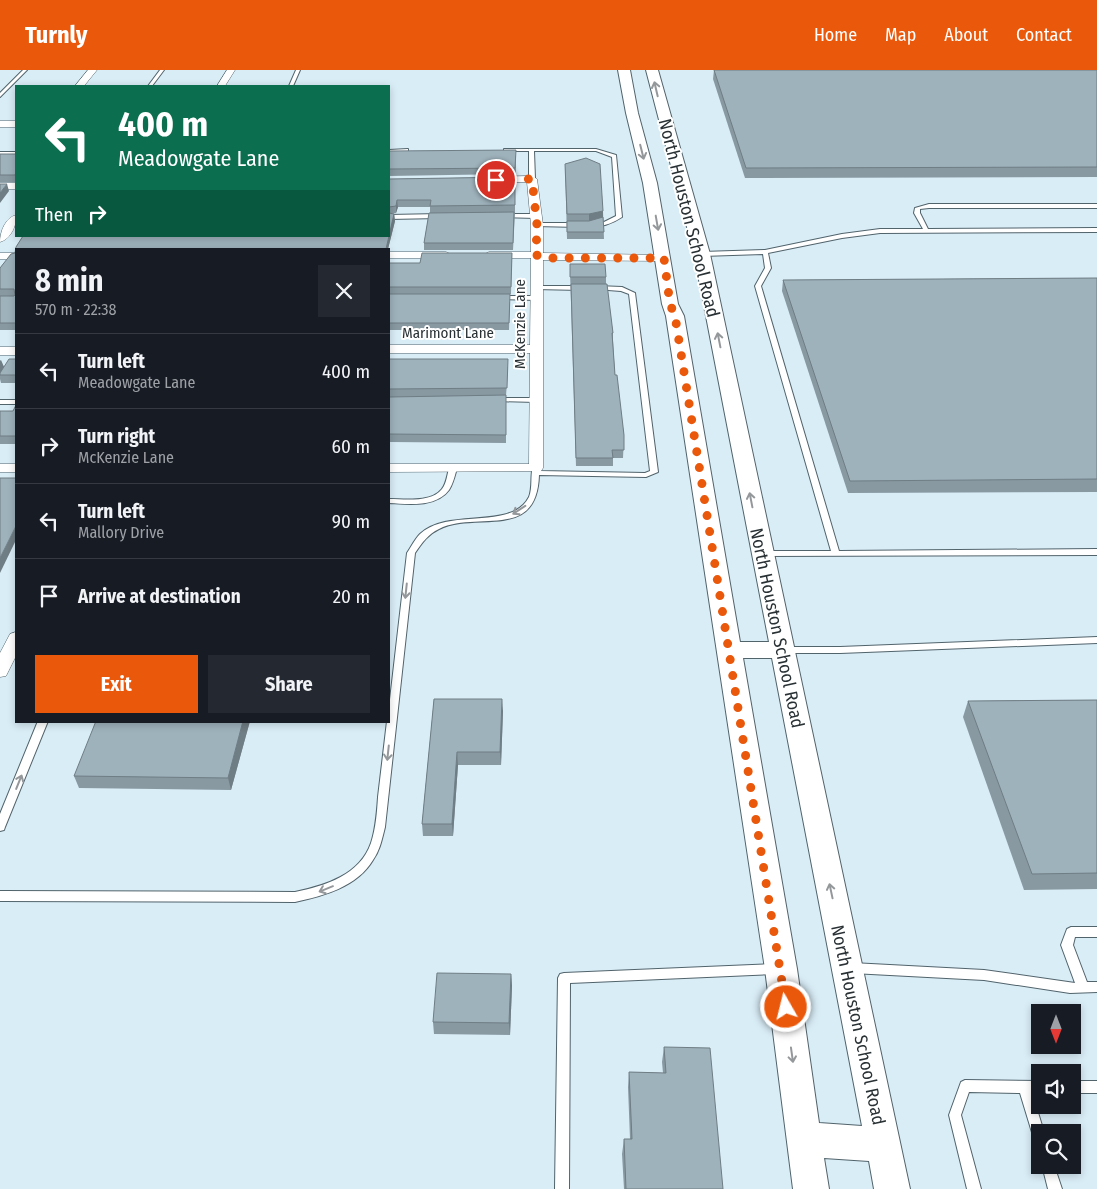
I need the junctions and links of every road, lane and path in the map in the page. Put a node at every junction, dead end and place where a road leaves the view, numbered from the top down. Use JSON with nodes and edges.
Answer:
{"nodes":[{"id":1,"x":25,"y":70,"type":"edge"},
{"id":2,"x":92,"y":70,"type":"edge"},
{"id":3,"x":162,"y":70,"type":"edge"},
{"id":4,"x":230,"y":70,"type":"edge"},
{"id":5,"x":298,"y":70,"type":"edge"},
{"id":6,"x":624,"y":70,"type":"edge"},
{"id":7,"x":652,"y":70,"type":"edge"},
{"id":8,"x":80,"y":85,"type":"edge"},
{"id":9,"x":151,"y":85,"type":"edge"},
{"id":10,"x":222,"y":85,"type":"edge"},
{"id":11,"x":292,"y":85,"type":"edge"},
{"id":12,"x":0,"y":96,"type":"edge"},
{"id":13,"x":0,"y":124,"type":"edge"},
{"id":14,"x":15,"y":124,"type":"edge"},
{"id":15,"x":417,"y":150,"type":"edge"},
{"id":16,"x":502,"y":150,"type":"edge"},
{"id":17,"x":531,"y":150,"type":"junction"},
{"id":18,"x":390,"y":151,"type":"edge"},
{"id":19,"x":15,"y":153,"type":"edge"},
{"id":20,"x":0,"y":154,"type":"edge"},
{"id":21,"x":532,"y":179,"type":"junction"},
{"id":22,"x":484,"y":180,"type":"edge"},
{"id":23,"x":0,"y":186,"type":"edge"},
{"id":24,"x":15,"y":186,"type":"edge"},
{"id":25,"x":1097,"y":206,"type":"edge"},
{"id":26,"x":448,"y":216,"type":"edge"},
{"id":27,"x":496,"y":216,"type":"edge"},
{"id":28,"x":390,"y":217,"type":"edge"},
{"id":29,"x":15,"y":219,"type":"edge"},
{"id":30,"x":536,"y":220,"type":"junction"},
{"id":31,"x":926,"y":230,"type":"junction"},
{"id":32,"x":1097,"y":230,"type":"edge"},
{"id":33,"x":0,"y":239,"type":"edge"},
{"id":34,"x":765,"y":252,"type":"junction"},
{"id":35,"x":702,"y":254,"type":"junction"},
{"id":36,"x":390,"y":255,"type":"edge"},
{"id":37,"x":458,"y":255,"type":"edge"},
{"id":38,"x":477,"y":255,"type":"edge"},
{"id":39,"x":536,"y":255,"type":"junction"},
{"id":40,"x":663,"y":255,"type":"junction"},
{"id":41,"x":0,"y":256,"type":"edge"},
{"id":42,"x":15,"y":256,"type":"edge"},
{"id":43,"x":536,"y":293,"type":"junction"},
{"id":44,"x":487,"y":298,"type":"edge"},
{"id":45,"x":390,"y":349,"type":"edge"},
{"id":46,"x":536,"y":349,"type":"junction"},
{"id":47,"x":0,"y":351,"type":"edge"},
{"id":48,"x":15,"y":351,"type":"edge"},
{"id":49,"x":487,"y":400,"type":"edge"},
{"id":50,"x":536,"y":400,"type":"junction"},
{"id":51,"x":0,"y":402,"type":"edge"},
{"id":52,"x":15,"y":402,"type":"edge"},
{"id":53,"x":0,"y":468,"type":"edge"},
{"id":54,"x":15,"y":468,"type":"edge"},
{"id":55,"x":390,"y":468,"type":"edge"},
{"id":56,"x":453,"y":468,"type":"junction"},
{"id":57,"x":536,"y":471,"type":"junction"},
{"id":58,"x":390,"y":501,"type":"edge"},
{"id":59,"x":1097,"y":552,"type":"edge"},
{"id":60,"x":762,"y":554,"type":"junction"},
{"id":61,"x":836,"y":554,"type":"junction"},
{"id":62,"x":15,"y":640,"type":"edge"},
{"id":63,"x":1097,"y":640,"type":"edge"},
{"id":64,"x":729,"y":650,"type":"junction"},
{"id":65,"x":781,"y":650,"type":"junction"},
{"id":66,"x":0,"y":671,"type":"edge"},
{"id":67,"x":42,"y":723,"type":"edge"},
{"id":68,"x":0,"y":827,"type":"edge"},
{"id":69,"x":0,"y":896,"type":"edge"},
{"id":70,"x":1097,"y":932,"type":"edge"},
{"id":71,"x":847,"y":968,"type":"junction"},
{"id":72,"x":781,"y":969,"type":"junction"},
{"id":73,"x":1082,"y":988,"type":"junction"},
{"id":74,"x":1097,"y":988,"type":"edge"},
{"id":75,"x":1024,"y":1087,"type":"junction"},
{"id":76,"x":1031,"y":1087,"type":"edge"},
{"id":77,"x":1081,"y":1087,"type":"edge"},
{"id":78,"x":1097,"y":1087,"type":"edge"},
{"id":79,"x":1035,"y":1124,"type":"edge"},
{"id":80,"x":804,"y":1140,"type":"junction"},
{"id":81,"x":883,"y":1144,"type":"junction"},
{"id":82,"x":1051,"y":1174,"type":"edge"},
{"id":83,"x":562,"y":1189,"type":"edge"},
{"id":84,"x":812,"y":1189,"type":"edge"},
{"id":85,"x":892,"y":1189,"type":"edge"},
{"id":86,"x":974,"y":1189,"type":"edge"},
{"id":87,"x":1055,"y":1189,"type":"edge"}],
"edges":[{"from":1,"to":12,"type":"lane"},
{"from":2,"to":8,"type":"street"},
{"from":3,"to":9,"type":"lane"},
{"from":4,"to":10,"type":"street"},
{"from":5,"to":11,"type":"lane"},
{"from":6,"to":40,"type":"main road","name":"North Houston School Road","one_way":true},
{"from":35,"to":7,"type":"main road","name":"North Houston School Road","one_way":true},
{"from":13,"to":14,"type":"street"},
{"from":15,"to":18,"type":"lane"},
{"from":16,"to":17,"type":"lane"},
{"from":17,"to":21,"type":"lane"},
{"from":17,"to":30,"type":"lane"},
{"from":19,"to":20,"type":"lane"},
{"from":21,"to":22,"type":"street"},
{"from":21,"to":30,"type":"street","name":"McKenzie Lane"},
{"from":23,"to":24,"type":"street"},
{"from":25,"to":31,"type":"lane"},
{"from":26,"to":28,"type":"lane"},
{"from":27,"to":30,"type":"lane"},
{"from":29,"to":33,"type":"street"},
{"from":30,"to":39,"type":"street","name":"McKenzie Lane"},
{"from":31,"to":32,"type":"lane"},
{"from":31,"to":34,"type":"lane"},
{"from":34,"to":35,"type":"lane"},
{"from":34,"to":61,"type":"lane"},
{"from":35,"to":40,"type":"main road"},
{"from":60,"to":35,"type":"main road","name":"North Houston School Road","one_way":true},
{"from":36,"to":37,"type":"street"},
{"from":38,"to":39,"type":"street"},
{"from":39,"to":40,"type":"street"},
{"from":39,"to":43,"type":"street","name":"McKenzie Lane"},
{"from":40,"to":64,"type":"main road","name":"North Houston School Road"},
{"from":41,"to":42,"type":"street"},
{"from":43,"to":44,"type":"lane"},
{"from":43,"to":46,"type":"street","name":"McKenzie Lane"},
{"from":43,"to":57,"type":"lane"},
{"from":45,"to":46,"type":"street","name":"Marimont Lane"},
{"from":46,"to":50,"type":"street","name":"McKenzie Lane"},
{"from":47,"to":48,"type":"street"},
{"from":49,"to":50,"type":"lane"},
{"from":50,"to":57,"type":"street","name":"McKenzie Lane"},
{"from":51,"to":52,"type":"lane"},
{"from":53,"to":54,"type":"street"},
{"from":55,"to":56,"type":"street"},
{"from":56,"to":57,"type":"street"},
{"from":56,"to":58,"type":"lane"},
{"from":57,"to":69,"type":"lane","one_way":true},
{"from":59,"to":61,"type":"lane"},
{"from":60,"to":61,"type":"lane"},
{"from":60,"to":65,"type":"main road","name":"North Houston School Road"},
{"from":62,"to":66,"type":"street"},
{"from":63,"to":65,"type":"lane"},
{"from":64,"to":65,"type":"main road"},
{"from":64,"to":72,"type":"main road","name":"North Houston School Road"},
{"from":71,"to":65,"type":"main road","name":"North Houston School Road","one_way":true},
{"from":68,"to":67,"type":"lane","one_way":true},
{"from":70,"to":73,"type":"lane"},
{"from":71,"to":73,"type":"lane"},
{"from":71,"to":81,"type":"main road","name":"North Houston School Road"},
{"from":72,"to":80,"type":"main road","name":"North Houston School Road","one_way":true},
{"from":72,"to":83,"type":"lane"},
{"from":73,"to":74,"type":"lane"},
{"from":75,"to":76,"type":"lane"},
{"from":75,"to":79,"type":"lane"},
{"from":75,"to":86,"type":"lane"},
{"from":77,"to":78,"type":"lane"},
{"from":80,"to":81,"type":"main road"},
{"from":80,"to":84,"type":"main road","name":"North Houston School Road"},
{"from":81,"to":85,"type":"main road","name":"North Houston School Road"},
{"from":82,"to":87,"type":"lane"}]}
